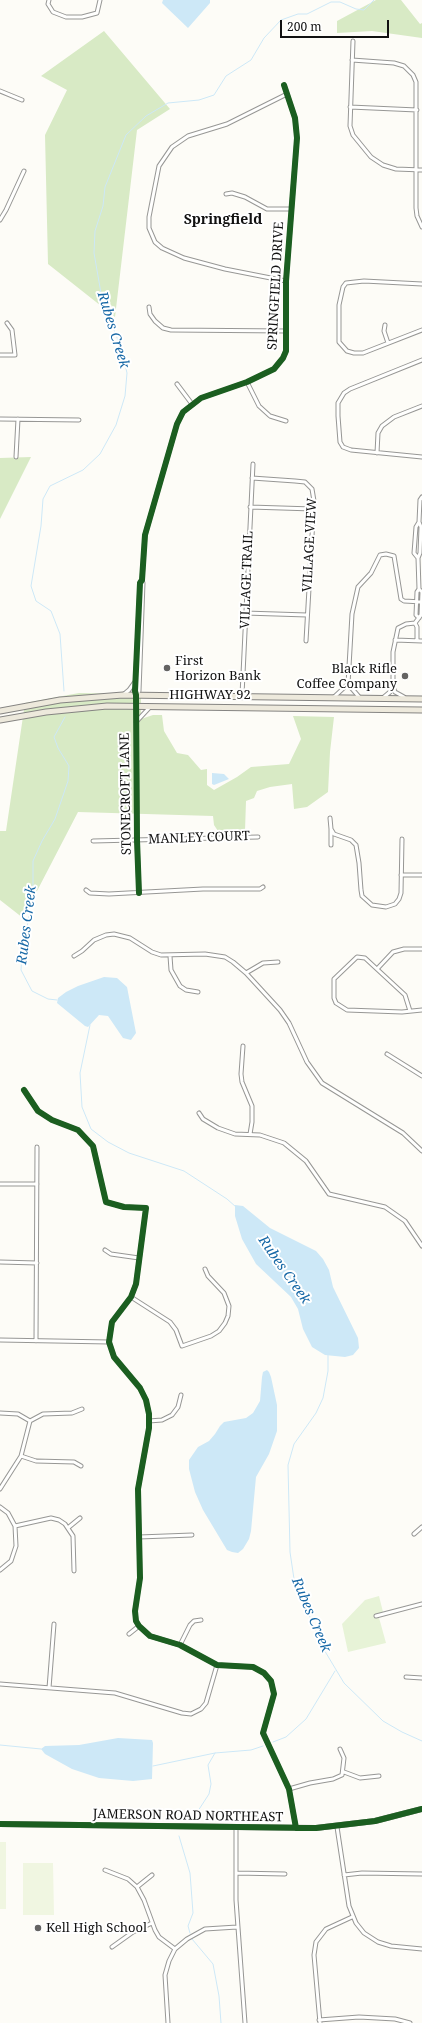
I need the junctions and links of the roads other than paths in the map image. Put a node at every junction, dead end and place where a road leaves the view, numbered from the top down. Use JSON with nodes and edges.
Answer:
{"nodes":[{"id":1,"x":49,"y":0,"type":"edge"},
{"id":2,"x":100,"y":0,"type":"edge"},
{"id":3,"x":353,"y":41,"type":"dead end"},
{"id":4,"x":352,"y":60,"type":"junction"},
{"id":5,"x":284,"y":85,"type":"dead end"},
{"id":6,"x":0,"y":90,"type":"edge"},
{"id":7,"x":287,"y":94,"type":"junction"},
{"id":8,"x":22,"y":100,"type":"dead end"},
{"id":9,"x":350,"y":107,"type":"junction"},
{"id":10,"x":417,"y":110,"type":"junction"},
{"id":11,"x":417,"y":170,"type":"junction"},
{"id":12,"x":422,"y":170,"type":"edge"},
{"id":13,"x":24,"y":171,"type":"dead end"},
{"id":14,"x":226,"y":194,"type":"dead end"},
{"id":15,"x":291,"y":209,"type":"junction"},
{"id":16,"x":0,"y":220,"type":"edge"},
{"id":17,"x":422,"y":227,"type":"edge"},
{"id":18,"x":286,"y":281,"type":"junction"},
{"id":19,"x":422,"y":284,"type":"edge"},
{"id":20,"x":149,"y":307,"type":"dead end"},
{"id":21,"x":7,"y":323,"type":"dead end"},
{"id":22,"x":385,"y":325,"type":"dead end"},
{"id":23,"x":422,"y":330,"type":"edge"},
{"id":24,"x":286,"y":331,"type":"junction"},
{"id":25,"x":388,"y":343,"type":"junction"},
{"id":26,"x":0,"y":354,"type":"edge"},
{"id":27,"x":422,"y":360,"type":"edge"},
{"id":28,"x":247,"y":382,"type":"junction"},
{"id":29,"x":177,"y":384,"type":"dead end"},
{"id":30,"x":192,"y":404,"type":"junction"},
{"id":31,"x":422,"y":406,"type":"edge"},
{"id":32,"x":0,"y":419,"type":"edge"},
{"id":33,"x":18,"y":420,"type":"junction"},
{"id":34,"x":79,"y":420,"type":"dead end"},
{"id":35,"x":286,"y":421,"type":"dead end"},
{"id":36,"x":377,"y":453,"type":"junction"},
{"id":37,"x":422,"y":456,"type":"edge"},
{"id":38,"x":16,"y":457,"type":"dead end"},
{"id":39,"x":253,"y":464,"type":"dead end"},
{"id":40,"x":252,"y":478,"type":"junction"},
{"id":41,"x":422,"y":497,"type":"edge"},
{"id":42,"x":250,"y":507,"type":"junction"},
{"id":43,"x":313,"y":509,"type":"junction"},
{"id":44,"x":419,"y":522,"type":"junction"},
{"id":45,"x":418,"y":558,"type":"junction"},
{"id":46,"x":142,"y":580,"type":"junction"},
{"id":47,"x":419,"y":589,"type":"junction"},
{"id":48,"x":417,"y":602,"type":"junction"},
{"id":49,"x":422,"y":602,"type":"edge"},
{"id":50,"x":245,"y":613,"type":"junction"},
{"id":51,"x":307,"y":615,"type":"junction"},
{"id":52,"x":419,"y":618,"type":"junction"},
{"id":53,"x":415,"y":623,"type":"junction"},
{"id":54,"x":395,"y":640,"type":"junction"},
{"id":55,"x":306,"y":641,"type":"dead end"},
{"id":56,"x":417,"y":641,"type":"junction"},
{"id":57,"x":422,"y":641,"type":"edge"},
{"id":58,"x":135,"y":679,"type":"junction"},
{"id":59,"x":348,"y":684,"type":"junction"},
{"id":60,"x":393,"y":687,"type":"junction"},
{"id":61,"x":123,"y":695,"type":"junction"},
{"id":62,"x":136,"y":695,"type":"junction"},
{"id":63,"x":242,"y":695,"type":"junction"},
{"id":64,"x":334,"y":697,"type":"junction"},
{"id":65,"x":360,"y":698,"type":"junction"},
{"id":66,"x":382,"y":698,"type":"junction"},
{"id":67,"x":407,"y":699,"type":"junction"},
{"id":68,"x":422,"y":699,"type":"edge"},
{"id":69,"x":136,"y":706,"type":"junction"},
{"id":70,"x":152,"y":707,"type":"junction"},
{"id":71,"x":422,"y":710,"type":"edge"},
{"id":72,"x":0,"y":711,"type":"edge"},
{"id":73,"x":0,"y":720,"type":"edge"},
{"id":74,"x":136,"y":722,"type":"junction"},
{"id":75,"x":330,"y":818,"type":"dead end"},
{"id":76,"x":331,"y":830,"type":"junction"},
{"id":77,"x":258,"y":837,"type":"dead end"},
{"id":78,"x":402,"y":839,"type":"dead end"},
{"id":79,"x":136,"y":840,"type":"junction"},
{"id":80,"x":93,"y":841,"type":"dead end"},
{"id":81,"x":331,"y":845,"type":"dead end"},
{"id":82,"x":401,"y":875,"type":"junction"},
{"id":83,"x":422,"y":875,"type":"edge"},
{"id":84,"x":263,"y":887,"type":"dead end"},
{"id":85,"x":86,"y":890,"type":"dead end"},
{"id":86,"x":139,"y":893,"type":"junction"},
{"id":87,"x":422,"y":949,"type":"edge"},
{"id":88,"x":74,"y":956,"type":"dead end"},
{"id":89,"x":170,"y":956,"type":"junction"},
{"id":90,"x":278,"y":962,"type":"dead end"},
{"id":91,"x":377,"y":969,"type":"junction"},
{"id":92,"x":246,"y":973,"type":"junction"},
{"id":93,"x":198,"y":992,"type":"dead end"},
{"id":94,"x":422,"y":1010,"type":"edge"},
{"id":95,"x":410,"y":1011,"type":"junction"},
{"id":96,"x":243,"y":1046,"type":"dead end"},
{"id":97,"x":387,"y":1054,"type":"dead end"},
{"id":98,"x":422,"y":1076,"type":"edge"},
{"id":99,"x":24,"y":1090,"type":"dead end"},
{"id":100,"x":199,"y":1113,"type":"dead end"},
{"id":101,"x":250,"y":1134,"type":"junction"},
{"id":102,"x":37,"y":1147,"type":"dead end"},
{"id":103,"x":422,"y":1151,"type":"edge"},
{"id":104,"x":0,"y":1184,"type":"edge"},
{"id":105,"x":37,"y":1184,"type":"junction"},
{"id":106,"x":422,"y":1246,"type":"edge"},
{"id":107,"x":105,"y":1250,"type":"dead end"},
{"id":108,"x":139,"y":1258,"type":"junction"},
{"id":109,"x":0,"y":1262,"type":"edge"},
{"id":110,"x":37,"y":1263,"type":"junction"},
{"id":111,"x":205,"y":1269,"type":"dead end"},
{"id":112,"x":131,"y":1297,"type":"junction"},
{"id":113,"x":0,"y":1340,"type":"edge"},
{"id":114,"x":36,"y":1341,"type":"junction"},
{"id":115,"x":109,"y":1342,"type":"junction"},
{"id":116,"x":182,"y":1395,"type":"dead end"},
{"id":117,"x":82,"y":1409,"type":"dead end"},
{"id":118,"x":0,"y":1413,"type":"edge"},
{"id":119,"x":30,"y":1421,"type":"junction"},
{"id":120,"x":149,"y":1421,"type":"junction"},
{"id":121,"x":21,"y":1456,"type":"junction"},
{"id":122,"x":81,"y":1466,"type":"dead end"},
{"id":123,"x":0,"y":1489,"type":"edge"},
{"id":124,"x":0,"y":1507,"type":"edge"},
{"id":125,"x":80,"y":1518,"type":"dead end"},
{"id":126,"x":15,"y":1526,"type":"junction"},
{"id":127,"x":69,"y":1527,"type":"junction"},
{"id":128,"x":422,"y":1527,"type":"edge"},
{"id":129,"x":414,"y":1534,"type":"dead end"},
{"id":130,"x":192,"y":1535,"type":"dead end"},
{"id":131,"x":139,"y":1537,"type":"junction"},
{"id":132,"x":0,"y":1570,"type":"edge"},
{"id":133,"x":74,"y":1571,"type":"dead end"},
{"id":134,"x":422,"y":1604,"type":"edge"},
{"id":135,"x":376,"y":1616,"type":"dead end"},
{"id":136,"x":201,"y":1620,"type":"dead end"},
{"id":137,"x":54,"y":1624,"type":"dead end"},
{"id":138,"x":139,"y":1626,"type":"junction"},
{"id":139,"x":129,"y":1634,"type":"dead end"},
{"id":140,"x":180,"y":1645,"type":"junction"},
{"id":141,"x":217,"y":1664,"type":"junction"},
{"id":142,"x":406,"y":1677,"type":"dead end"},
{"id":143,"x":422,"y":1678,"type":"edge"},
{"id":144,"x":0,"y":1684,"type":"edge"},
{"id":145,"x":49,"y":1688,"type":"junction"},
{"id":146,"x":340,"y":1749,"type":"dead end"},
{"id":147,"x":344,"y":1772,"type":"junction"},
{"id":148,"x":379,"y":1776,"type":"dead end"},
{"id":149,"x":290,"y":1790,"type":"junction"},
{"id":150,"x":422,"y":1809,"type":"edge"},
{"id":151,"x":0,"y":1824,"type":"edge"},
{"id":152,"x":337,"y":1827,"type":"junction"},
{"id":153,"x":236,"y":1828,"type":"junction"},
{"id":154,"x":296,"y":1828,"type":"junction"},
{"id":155,"x":105,"y":1870,"type":"dead end"},
{"id":156,"x":236,"y":1873,"type":"junction"},
{"id":157,"x":285,"y":1874,"type":"dead end"},
{"id":158,"x":422,"y":1874,"type":"edge"},
{"id":159,"x":152,"y":1875,"type":"dead end"},
{"id":160,"x":344,"y":1875,"type":"junction"},
{"id":161,"x":137,"y":1887,"type":"junction"},
{"id":162,"x":352,"y":1917,"type":"junction"},
{"id":163,"x":152,"y":1923,"type":"junction"},
{"id":164,"x":237,"y":1926,"type":"junction"},
{"id":165,"x":112,"y":1947,"type":"dead end"},
{"id":166,"x":422,"y":1949,"type":"edge"},
{"id":167,"x":175,"y":1950,"type":"junction"},
{"id":168,"x":319,"y":2022,"type":"edge"},
{"id":169,"x":168,"y":2023,"type":"edge"},
{"id":170,"x":245,"y":2023,"type":"edge"},
{"id":171,"x":410,"y":2023,"type":"edge"}],
"edges":[{"from":1,"to":2,"type":"street"},
{"from":3,"to":4,"type":"street"},
{"from":4,"to":9,"type":"street"},
{"from":4,"to":10,"type":"street"},
{"from":5,"to":7,"type":"street","name":"SPRINGFIELD DRIVE"},
{"from":6,"to":8,"type":"street"},
{"from":7,"to":15,"type":"street","name":"SPRINGFIELD DRIVE"},
{"from":7,"to":18,"type":"street"},
{"from":9,"to":10,"type":"street"},
{"from":9,"to":11,"type":"street"},
{"from":10,"to":11,"type":"street"},
{"from":11,"to":12,"type":"street"},
{"from":11,"to":17,"type":"street"},
{"from":13,"to":16,"type":"street"},
{"from":14,"to":15,"type":"street"},
{"from":15,"to":18,"type":"street","name":"SPRINGFIELD DRIVE"},
{"from":18,"to":24,"type":"street","name":"SPRINGFIELD DRIVE"},
{"from":19,"to":25,"type":"street"},
{"from":20,"to":24,"type":"street"},
{"from":21,"to":26,"type":"street"},
{"from":22,"to":25,"type":"street"},
{"from":23,"to":25,"type":"street"},
{"from":24,"to":28,"type":"street","name":"SPRINGFIELD DRIVE"},
{"from":27,"to":36,"type":"street"},
{"from":28,"to":30,"type":"street","name":"SPRINGFIELD DRIVE"},
{"from":28,"to":35,"type":"street"},
{"from":29,"to":30,"type":"street"},
{"from":30,"to":46,"type":"street","name":"SPRINGFIELD DRIVE"},
{"from":31,"to":36,"type":"street"},
{"from":32,"to":33,"type":"street"},
{"from":33,"to":34,"type":"street"},
{"from":33,"to":38,"type":"street"},
{"from":36,"to":37,"type":"street"},
{"from":39,"to":40,"type":"street","name":"VILLAGE TRAIL"},
{"from":40,"to":42,"type":"street","name":"VILLAGE TRAIL"},
{"from":40,"to":43,"type":"street","name":"VILLAGE VIEW"},
{"from":41,"to":44,"type":"street"},
{"from":42,"to":43,"type":"street"},
{"from":42,"to":50,"type":"street","name":"VILLAGE TRAIL"},
{"from":43,"to":51,"type":"street","name":"VILLAGE VIEW"},
{"from":44,"to":45,"type":"street"},
{"from":44,"to":45,"type":"street"},
{"from":45,"to":47,"type":"street"},
{"from":46,"to":58,"type":"street","name":"SPRINGFIELD DRIVE"},
{"from":46,"to":62,"type":"street","name":"SPRINGFIELD DRIVE"},
{"from":47,"to":48,"type":"street"},
{"from":47,"to":49,"type":"street"},
{"from":48,"to":49,"type":"street"},
{"from":48,"to":52,"type":"street"},
{"from":48,"to":59,"type":"street"},
{"from":49,"to":52,"type":"street"},
{"from":50,"to":51,"type":"street"},
{"from":50,"to":63,"type":"street","name":"VILLAGE TRAIL"},
{"from":51,"to":55,"type":"street","name":"VILLAGE VIEW"},
{"from":52,"to":53,"type":"street"},
{"from":53,"to":54,"type":"street"},
{"from":53,"to":56,"type":"street"},
{"from":54,"to":56,"type":"street"},
{"from":54,"to":60,"type":"street"},
{"from":56,"to":57,"type":"street"},
{"from":58,"to":61,"type":"street"},
{"from":58,"to":62,"type":"street","name":"SPRINGFIELD DRIVE"},
{"from":59,"to":64,"type":"street"},
{"from":59,"to":65,"type":"street"},
{"from":60,"to":66,"type":"street"},
{"from":60,"to":67,"type":"street"},
{"from":61,"to":62,"type":"main road","name":"HIGHWAY 92"},
{"from":61,"to":72,"type":"main road","name":"HIGHWAY 92"},
{"from":62,"to":63,"type":"main road","name":"HIGHWAY 92"},
{"from":62,"to":69,"type":"street","name":"STONECROFT LANE"},
{"from":63,"to":64,"type":"main road","name":"HIGHWAY 92"},
{"from":64,"to":65,"type":"main road","name":"HIGHWAY 92"},
{"from":65,"to":66,"type":"main road","name":"HIGHWAY 92"},
{"from":66,"to":67,"type":"main road","name":"HIGHWAY 92"},
{"from":67,"to":68,"type":"main road","name":"HIGHWAY 92"},
{"from":69,"to":70,"type":"main road","name":"HIGHWAY 92"},
{"from":69,"to":73,"type":"main road","name":"HIGHWAY 92"},
{"from":69,"to":74,"type":"street","name":"STONECROFT LANE"},
{"from":70,"to":71,"type":"main road","name":"HIGHWAY 92"},
{"from":70,"to":74,"type":"street"},
{"from":74,"to":79,"type":"street","name":"STONECROFT LANE"},
{"from":75,"to":76,"type":"street"},
{"from":76,"to":81,"type":"street"},
{"from":76,"to":82,"type":"street"},
{"from":77,"to":79,"type":"street","name":"MANLEY COURT"},
{"from":78,"to":82,"type":"street"},
{"from":79,"to":80,"type":"street","name":"MANLEY COURT"},
{"from":79,"to":86,"type":"street","name":"STONECROFT LANE"},
{"from":82,"to":83,"type":"street"},
{"from":84,"to":86,"type":"street"},
{"from":85,"to":86,"type":"street"},
{"from":87,"to":91,"type":"street"},
{"from":88,"to":89,"type":"street"},
{"from":89,"to":92,"type":"street"},
{"from":89,"to":93,"type":"street"},
{"from":90,"to":92,"type":"street"},
{"from":91,"to":95,"type":"street"},
{"from":91,"to":95,"type":"street"},
{"from":92,"to":103,"type":"street"},
{"from":94,"to":95,"type":"street"},
{"from":96,"to":101,"type":"street"},
{"from":97,"to":98,"type":"street"},
{"from":99,"to":108,"type":"street"},
{"from":100,"to":101,"type":"street"},
{"from":101,"to":106,"type":"street"},
{"from":102,"to":105,"type":"street"},
{"from":104,"to":105,"type":"street"},
{"from":105,"to":110,"type":"street"},
{"from":107,"to":108,"type":"street"},
{"from":108,"to":112,"type":"street"},
{"from":109,"to":110,"type":"street"},
{"from":110,"to":114,"type":"street"},
{"from":111,"to":112,"type":"street"},
{"from":112,"to":115,"type":"street"},
{"from":113,"to":114,"type":"street"},
{"from":114,"to":115,"type":"street"},
{"from":115,"to":120,"type":"street"},
{"from":116,"to":120,"type":"street"},
{"from":117,"to":119,"type":"street"},
{"from":118,"to":119,"type":"street"},
{"from":119,"to":121,"type":"street"},
{"from":120,"to":131,"type":"street"},
{"from":121,"to":122,"type":"street"},
{"from":121,"to":123,"type":"street"},
{"from":124,"to":126,"type":"street"},
{"from":125,"to":127,"type":"street"},
{"from":126,"to":127,"type":"street"},
{"from":126,"to":132,"type":"street"},
{"from":127,"to":133,"type":"street"},
{"from":128,"to":129,"type":"street"},
{"from":130,"to":131,"type":"street"},
{"from":131,"to":138,"type":"street"},
{"from":134,"to":135,"type":"street"},
{"from":136,"to":140,"type":"street"},
{"from":137,"to":145,"type":"street"},
{"from":138,"to":139,"type":"street"},
{"from":138,"to":140,"type":"street"},
{"from":140,"to":141,"type":"street"},
{"from":141,"to":145,"type":"street"},
{"from":141,"to":149,"type":"street"},
{"from":142,"to":143,"type":"street"},
{"from":144,"to":145,"type":"street"},
{"from":146,"to":147,"type":"street"},
{"from":147,"to":148,"type":"street"},
{"from":147,"to":149,"type":"street"},
{"from":149,"to":154,"type":"street"},
{"from":150,"to":152,"type":"street","name":"JAMERSON ROAD NORTHEAST"},
{"from":151,"to":153,"type":"street","name":"JAMERSON ROAD NORTHEAST"},
{"from":152,"to":154,"type":"street","name":"JAMERSON ROAD NORTHEAST"},
{"from":152,"to":160,"type":"street"},
{"from":153,"to":154,"type":"street","name":"JAMERSON ROAD NORTHEAST"},
{"from":153,"to":156,"type":"street"},
{"from":155,"to":161,"type":"street"},
{"from":156,"to":157,"type":"street"},
{"from":156,"to":164,"type":"street"},
{"from":158,"to":160,"type":"street"},
{"from":159,"to":161,"type":"street"},
{"from":160,"to":162,"type":"street"},
{"from":161,"to":163,"type":"street"},
{"from":162,"to":166,"type":"street"},
{"from":162,"to":168,"type":"street"},
{"from":163,"to":165,"type":"street"},
{"from":163,"to":167,"type":"street"},
{"from":164,"to":167,"type":"street"},
{"from":164,"to":170,"type":"street"},
{"from":167,"to":169,"type":"street"},
{"from":168,"to":171,"type":"street"}]}
